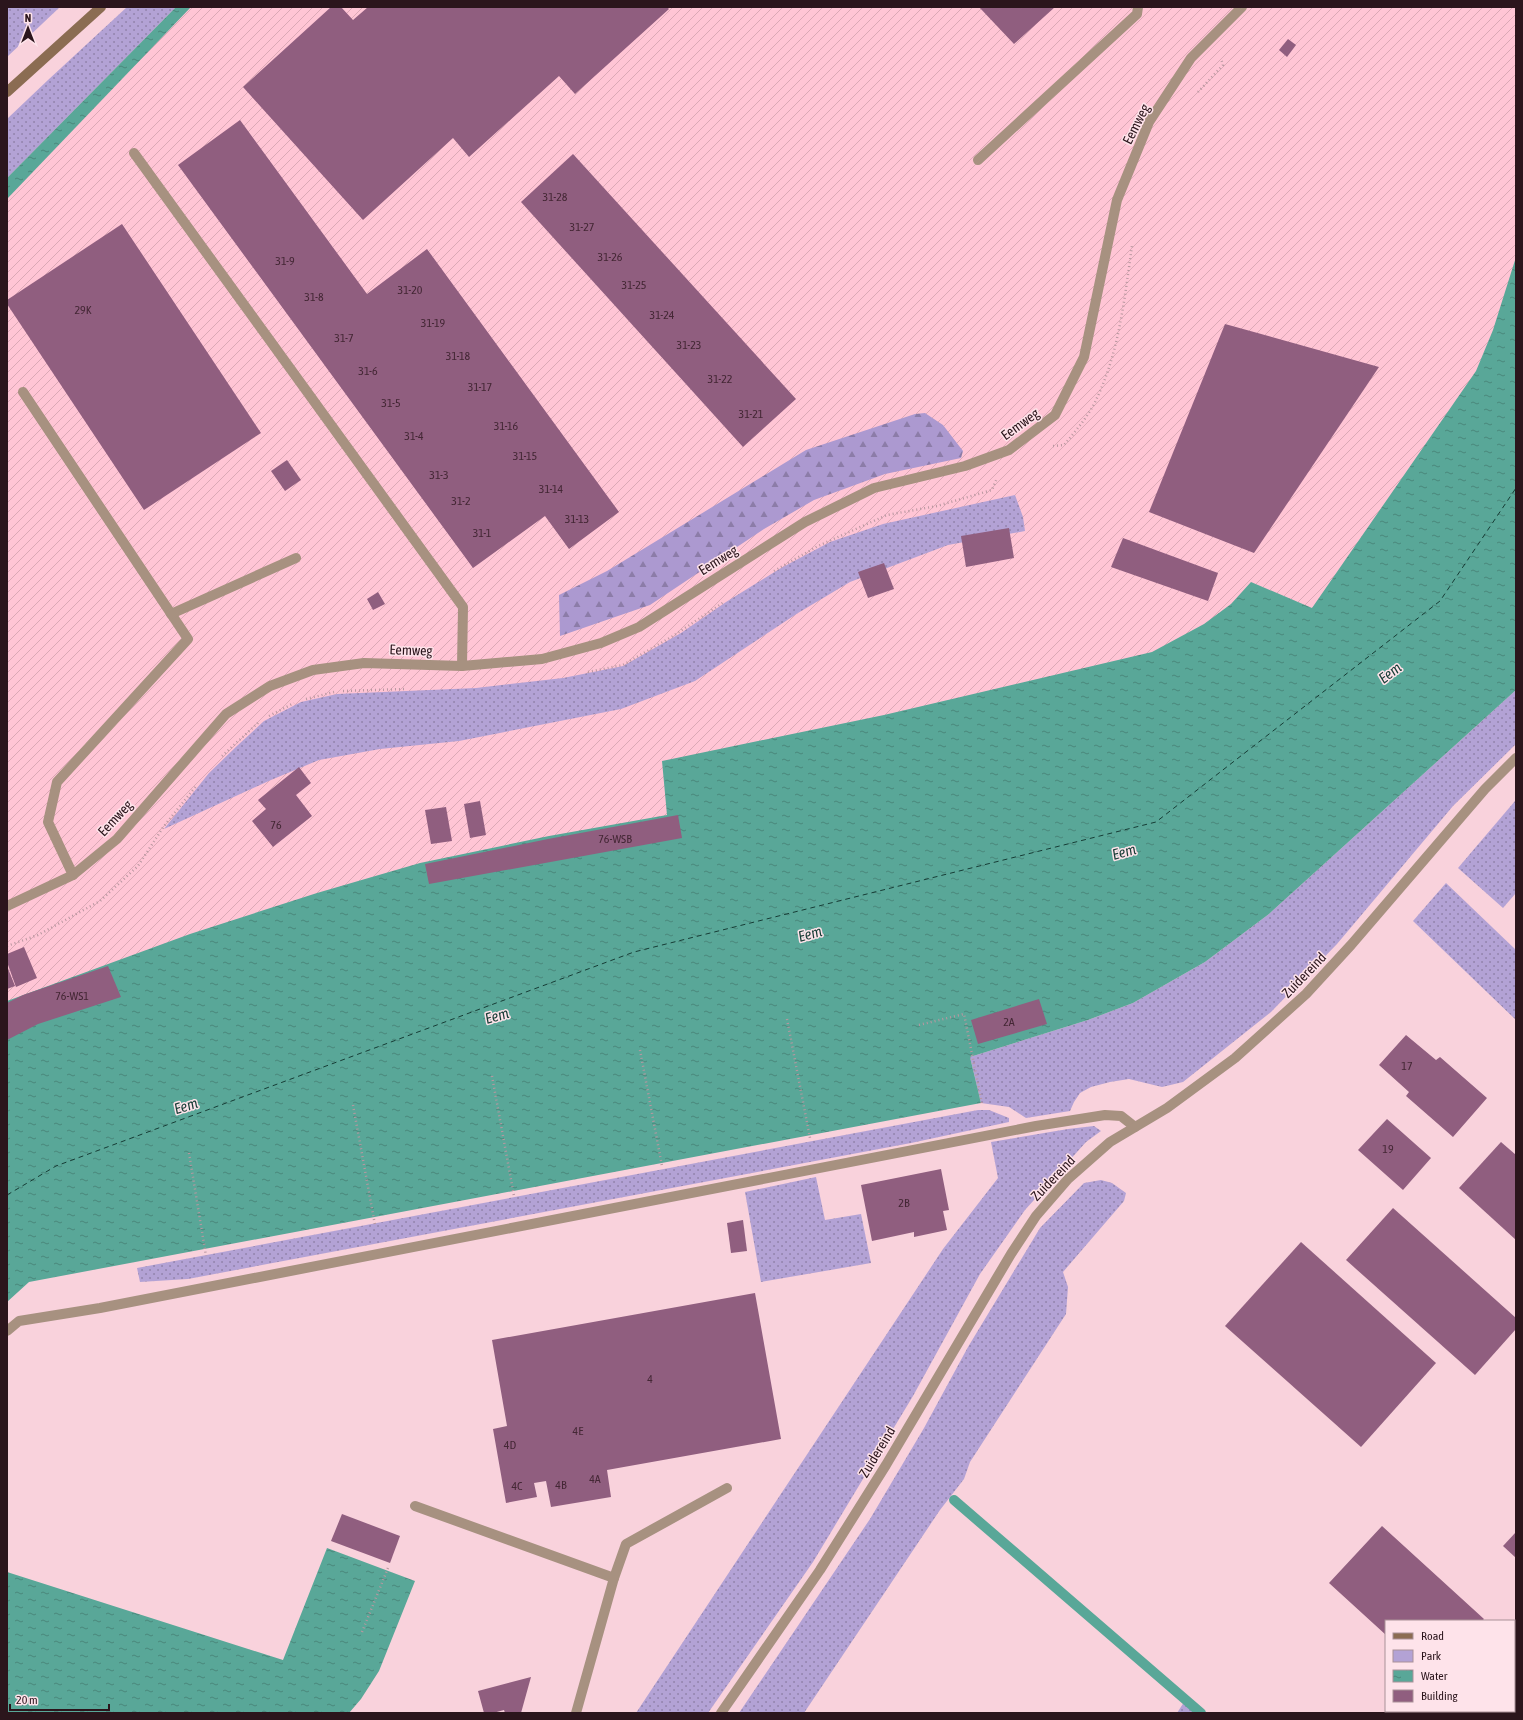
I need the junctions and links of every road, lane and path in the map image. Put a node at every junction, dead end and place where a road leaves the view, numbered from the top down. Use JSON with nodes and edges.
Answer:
{"nodes":[{"id":1,"x":101,"y":7,"type":"edge"},
{"id":2,"x":1138,"y":7,"type":"edge"},
{"id":3,"x":1242,"y":7,"type":"edge"},
{"id":4,"x":1223,"y":65,"type":"dead end"},
{"id":5,"x":7,"y":92,"type":"edge"},
{"id":6,"x":1195,"y":94,"type":"dead end"},
{"id":7,"x":134,"y":153,"type":"dead end"},
{"id":8,"x":978,"y":160,"type":"dead end"},
{"id":9,"x":1133,"y":245,"type":"dead end"},
{"id":10,"x":23,"y":392,"type":"dead end"},
{"id":11,"x":1064,"y":445,"type":"dead end"},
{"id":12,"x":992,"y":490,"type":"dead end"},
{"id":13,"x":296,"y":558,"type":"dead end"},
{"id":14,"x":773,"y":571,"type":"dead end"},
{"id":15,"x":726,"y":601,"type":"dead end"},
{"id":16,"x":171,"y":614,"type":"junction"},
{"id":17,"x":462,"y":666,"type":"junction"},
{"id":18,"x":585,"y":673,"type":"dead end"},
{"id":19,"x":406,"y":689,"type":"dead end"},
{"id":20,"x":220,"y":758,"type":"dead end"},
{"id":21,"x":1516,"y":758,"type":"edge"},
{"id":22,"x":201,"y":780,"type":"dead end"},
{"id":23,"x":73,"y":875,"type":"junction"},
{"id":24,"x":7,"y":906,"type":"edge"},
{"id":25,"x":7,"y":946,"type":"edge"},
{"id":26,"x":787,"y":1019,"type":"dead end"},
{"id":27,"x":918,"y":1025,"type":"dead end"},
{"id":28,"x":640,"y":1050,"type":"dead end"},
{"id":29,"x":492,"y":1076,"type":"dead end"},
{"id":30,"x":982,"y":1104,"type":"dead end"},
{"id":31,"x":353,"y":1105,"type":"dead end"},
{"id":32,"x":1135,"y":1127,"type":"junction"},
{"id":33,"x":810,"y":1138,"type":"dead end"},
{"id":34,"x":189,"y":1153,"type":"dead end"},
{"id":35,"x":662,"y":1166,"type":"dead end"},
{"id":36,"x":514,"y":1196,"type":"dead end"},
{"id":37,"x":375,"y":1225,"type":"dead end"},
{"id":38,"x":206,"y":1256,"type":"dead end"},
{"id":39,"x":7,"y":1331,"type":"edge"},
{"id":40,"x":727,"y":1488,"type":"dead end"},
{"id":41,"x":416,"y":1506,"type":"dead end"},
{"id":42,"x":388,"y":1568,"type":"dead end"},
{"id":43,"x":614,"y":1578,"type":"junction"},
{"id":44,"x":362,"y":1632,"type":"dead end"},
{"id":45,"x":576,"y":1713,"type":"edge"},
{"id":46,"x":721,"y":1713,"type":"edge"}],
"edges":[{"from":1,"to":5,"type":"main road"},
{"from":2,"to":8,"type":"street"},
{"from":3,"to":17,"type":"street","name":"Eemweg"},
{"from":4,"to":6,"type":"path"},
{"from":7,"to":17,"type":"street"},
{"from":9,"to":11,"type":"path"},
{"from":10,"to":16,"type":"street"},
{"from":12,"to":14,"type":"path"},
{"from":13,"to":16,"type":"street"},
{"from":15,"to":18,"type":"path"},
{"from":16,"to":23,"type":"street"},
{"from":17,"to":23,"type":"street","name":"Eemweg"},
{"from":19,"to":20,"type":"path"},
{"from":21,"to":32,"type":"street","name":"Zuidereind"},
{"from":22,"to":25,"type":"path"},
{"from":23,"to":24,"type":"street","name":"Eemweg"},
{"from":26,"to":33,"type":"path"},
{"from":27,"to":30,"type":"path"},
{"from":28,"to":35,"type":"path"},
{"from":29,"to":36,"type":"path"},
{"from":31,"to":37,"type":"path"},
{"from":32,"to":39,"type":"street"},
{"from":32,"to":46,"type":"street","name":"Zuidereind"},
{"from":34,"to":38,"type":"path"},
{"from":40,"to":43,"type":"street"},
{"from":41,"to":43,"type":"street"},
{"from":42,"to":44,"type":"path"},
{"from":43,"to":45,"type":"street"}]}
